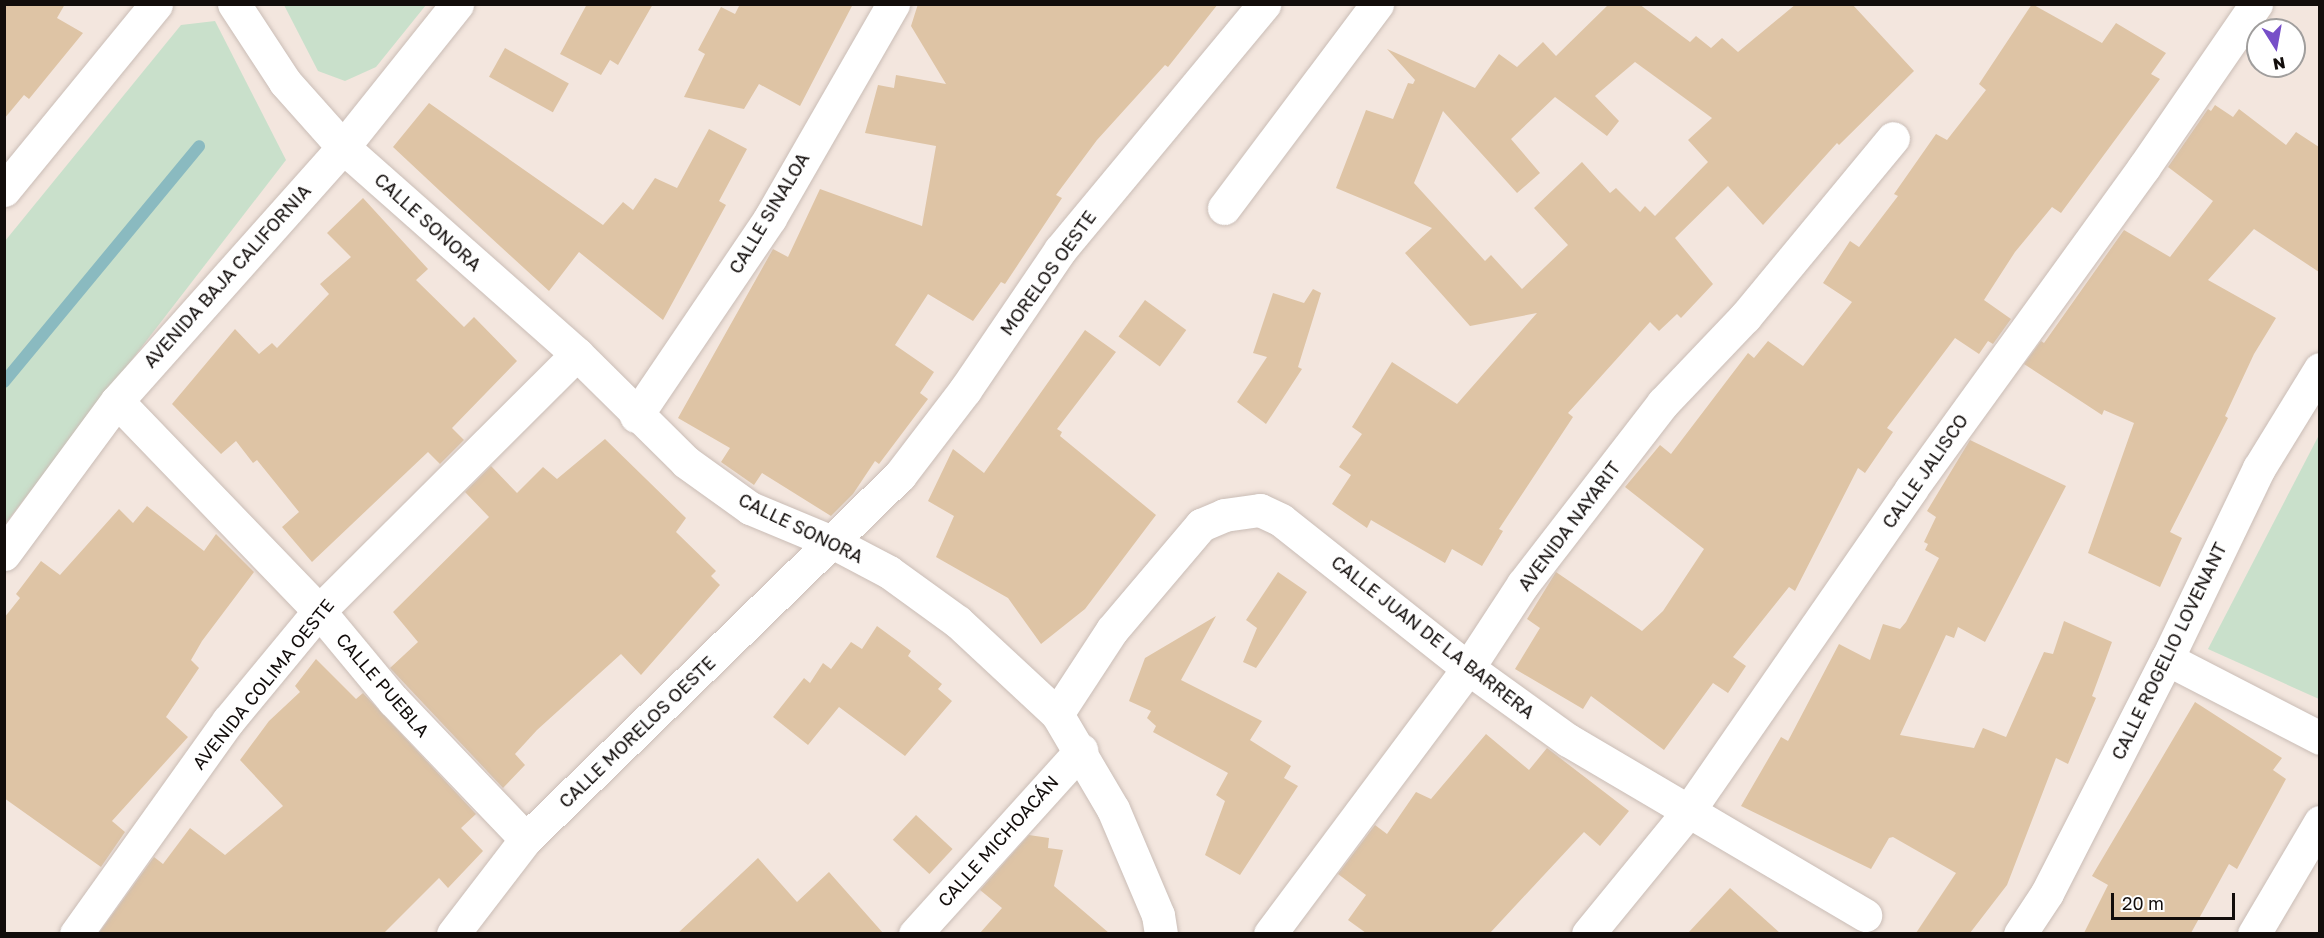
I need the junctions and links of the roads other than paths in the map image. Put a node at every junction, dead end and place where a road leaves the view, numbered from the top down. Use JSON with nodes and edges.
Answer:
{"nodes":[{"id":1,"x":156,"y":4,"type":"edge"},
{"id":2,"x":234,"y":4,"type":"edge"},
{"id":3,"x":457,"y":4,"type":"edge"},
{"id":4,"x":893,"y":4,"type":"edge"},
{"id":5,"x":1264,"y":4,"type":"edge"},
{"id":6,"x":1377,"y":4,"type":"edge"},
{"id":7,"x":2256,"y":4,"type":"edge"},
{"id":8,"x":1893,"y":138,"type":"dead end"},
{"id":9,"x":343,"y":147,"type":"junction"},
{"id":10,"x":4,"y":190,"type":"edge"},
{"id":11,"x":1224,"y":208,"type":"dead end"},
{"id":12,"x":577,"y":354,"type":"junction"},
{"id":13,"x":2319,"y":369,"type":"edge"},
{"id":14,"x":117,"y":401,"type":"junction"},
{"id":15,"x":636,"y":416,"type":"junction"},
{"id":16,"x":834,"y":543,"type":"junction"},
{"id":17,"x":4,"y":554,"type":"edge"},
{"id":18,"x":318,"y":611,"type":"junction"},
{"id":19,"x":2167,"y":659,"type":"junction"},
{"id":20,"x":1468,"y":668,"type":"junction"},
{"id":21,"x":1057,"y":714,"type":"junction"},
{"id":22,"x":2319,"y":738,"type":"edge"},
{"id":23,"x":1081,"y":750,"type":"junction"},
{"id":24,"x":1687,"y":813,"type":"junction"},
{"id":25,"x":2319,"y":822,"type":"edge"},
{"id":26,"x":526,"y":839,"type":"junction"},
{"id":27,"x":1865,"y":915,"type":"dead end"},
{"id":28,"x":76,"y":933,"type":"edge"},
{"id":29,"x":453,"y":933,"type":"edge"},
{"id":30,"x":915,"y":933,"type":"edge"},
{"id":31,"x":1161,"y":933,"type":"edge"},
{"id":32,"x":1270,"y":933,"type":"edge"},
{"id":33,"x":1588,"y":933,"type":"edge"},
{"id":34,"x":2020,"y":933,"type":"edge"},
{"id":35,"x":2254,"y":933,"type":"edge"}],
"edges":[{"from":1,"to":10,"type":"street"},
{"from":2,"to":9,"type":"street","name":"CALLE SONORA"},
{"from":3,"to":9,"type":"street","name":"AVENIDA BAJA CALIFORNIA"},
{"from":4,"to":15,"type":"street","name":"CALLE SINALOA"},
{"from":5,"to":16,"type":"street","name":"MORELOS OESTE"},
{"from":6,"to":11,"type":"street"},
{"from":7,"to":24,"type":"street","name":"CALLE JALISCO"},
{"from":8,"to":20,"type":"street","name":"AVENIDA NAYARIT"},
{"from":9,"to":12,"type":"street","name":"CALLE SONORA"},
{"from":9,"to":14,"type":"street","name":"AVENIDA BAJA CALIFORNIA"},
{"from":12,"to":15,"type":"street","name":"CALLE SONORA"},
{"from":12,"to":18,"type":"street","name":"AVENIDA COLIMA OESTE"},
{"from":13,"to":19,"type":"street","name":"CALLE ROGELIO LOVENANT"},
{"from":14,"to":17,"type":"street","name":"AVENIDA BAJA CALIFORNIA"},
{"from":14,"to":18,"type":"street","name":"CALLE PUEBLA"},
{"from":15,"to":16,"type":"street","name":"CALLE SONORA"},
{"from":16,"to":21,"type":"street","name":"CALLE SONORA"},
{"from":16,"to":26,"type":"street","name":"CALLE MORELOS OESTE"},
{"from":18,"to":26,"type":"street","name":"CALLE PUEBLA"},
{"from":18,"to":28,"type":"street","name":"AVENIDA COLIMA OESTE"},
{"from":19,"to":22,"type":"street"},
{"from":19,"to":34,"type":"street","name":"CALLE ROGELIO LOVENANT"},
{"from":20,"to":21,"type":"street","name":"CALLE JUAN DE LA BARRERA"},
{"from":20,"to":24,"type":"street","name":"CALLE JUAN DE LA BARRERA"},
{"from":20,"to":32,"type":"street","name":"AVENIDA NAYARIT"},
{"from":21,"to":23,"type":"street","name":"CALLE SONORA"},
{"from":23,"to":30,"type":"street","name":"CALLE MICHOACÁN"},
{"from":23,"to":31,"type":"street","name":"CALLE SONORA"},
{"from":24,"to":27,"type":"street","name":"CALLE JUAN DE LA BARRERA"},
{"from":24,"to":33,"type":"street","name":"CALLE JALISCO"},
{"from":25,"to":35,"type":"street"},
{"from":26,"to":29,"type":"street","name":"CALLE MORELOS OESTE"}]}
